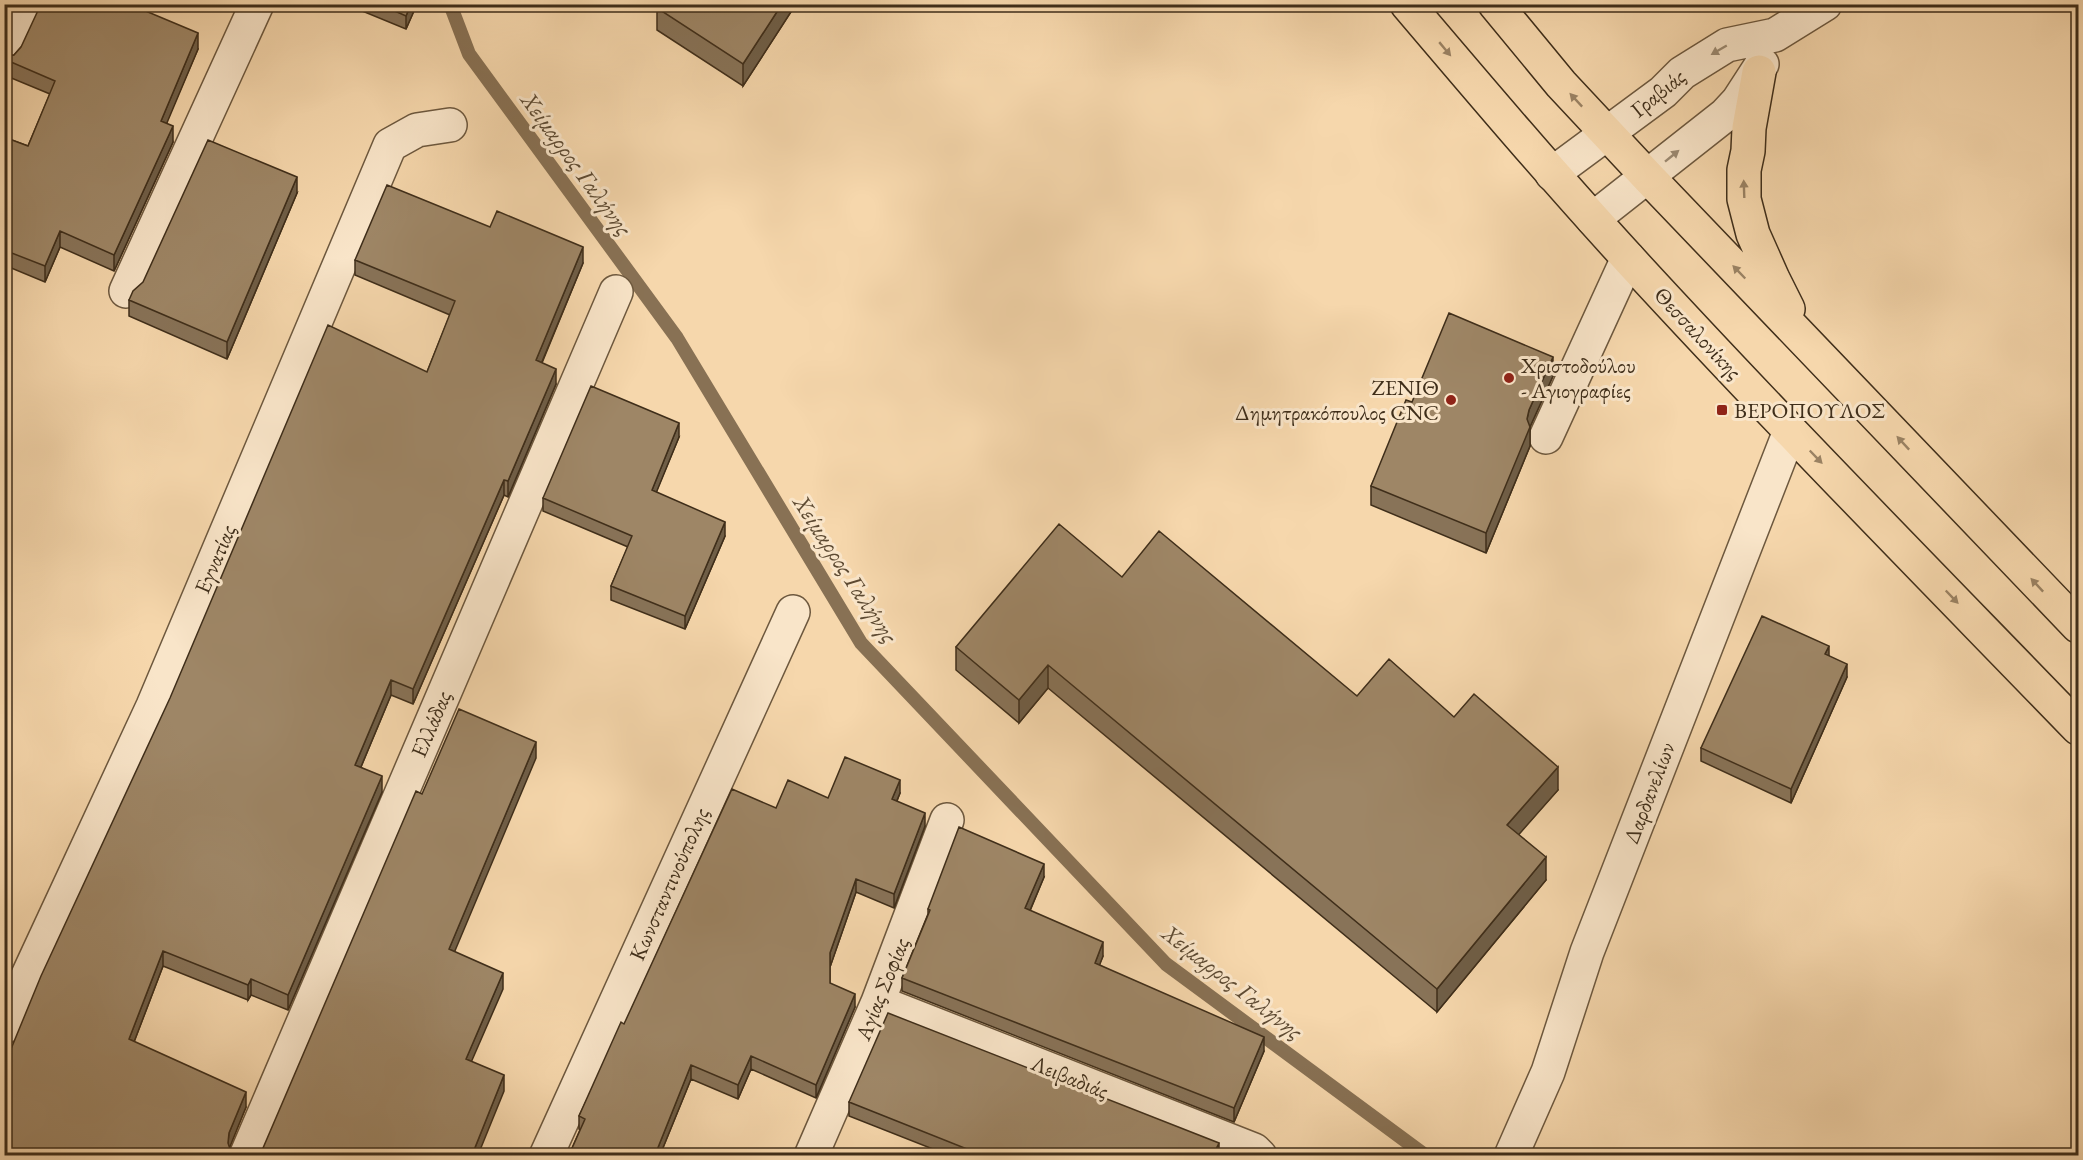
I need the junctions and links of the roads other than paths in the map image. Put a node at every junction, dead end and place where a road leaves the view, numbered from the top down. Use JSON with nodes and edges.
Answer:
{"nodes":[{"id":1,"x":28,"y":4,"type":"edge"},
{"id":2,"x":256,"y":4,"type":"edge"},
{"id":3,"x":1407,"y":4,"type":"edge"},
{"id":4,"x":1495,"y":4,"type":"edge"},
{"id":5,"x":1825,"y":4,"type":"edge"},
{"id":6,"x":1775,"y":35,"type":"junction"},
{"id":7,"x":4,"y":55,"type":"edge"},
{"id":8,"x":1759,"y":72,"type":"junction"},
{"id":9,"x":450,"y":125,"type":"dead end"},
{"id":10,"x":1607,"y":133,"type":"junction"},
{"id":11,"x":1552,"y":174,"type":"junction"},
{"id":12,"x":1647,"y":176,"type":"junction"},
{"id":13,"x":1593,"y":219,"type":"junction"},
{"id":14,"x":1628,"y":258,"type":"junction"},
{"id":15,"x":126,"y":291,"type":"dead end"},
{"id":16,"x":616,"y":292,"type":"dead end"},
{"id":17,"x":1805,"y":340,"type":"junction"},
{"id":18,"x":1790,"y":431,"type":"junction"},
{"id":19,"x":1546,"y":437,"type":"dead end"},
{"id":20,"x":793,"y":612,"type":"dead end"},
{"id":21,"x":2079,"y":626,"type":"edge"},
{"id":22,"x":2079,"y":728,"type":"edge"},
{"id":23,"x":947,"y":820,"type":"dead end"},
{"id":24,"x":878,"y":1002,"type":"junction"},
{"id":25,"x":4,"y":1027,"type":"edge"},
{"id":26,"x":246,"y":1155,"type":"edge"},
{"id":27,"x":546,"y":1155,"type":"edge"},
{"id":28,"x":811,"y":1155,"type":"edge"},
{"id":29,"x":1260,"y":1155,"type":"edge"},
{"id":30,"x":1510,"y":1155,"type":"edge"}],
"edges":[{"from":1,"to":7,"type":"street"},
{"from":2,"to":15,"type":"street"},
{"from":3,"to":11,"type":"main road","name":"Θεσσαλονίκης","one_way":true},
{"from":10,"to":4,"type":"main road","one_way":true},
{"from":5,"to":6,"type":"street","name":"Γραβιάς"},
{"from":6,"to":8,"type":"street"},
{"from":6,"to":10,"type":"street","name":"Γραβιάς","one_way":true},
{"from":12,"to":8,"type":"street","one_way":true},
{"from":17,"to":8,"type":"main road","one_way":true},
{"from":9,"to":25,"type":"street","name":"Εγνατίας"},
{"from":10,"to":11,"type":"street","name":"Γραβιάς"},
{"from":10,"to":12,"type":"main road"},
{"from":11,"to":13,"type":"main road","name":"Θεσσαλονίκης"},
{"from":12,"to":13,"type":"street"},
{"from":17,"to":12,"type":"main road","one_way":true},
{"from":13,"to":14,"type":"main road","name":"Θεσσαλονίκης"},
{"from":14,"to":18,"type":"main road","name":"Θεσσαλονίκης"},
{"from":14,"to":19,"type":"street"},
{"from":16,"to":26,"type":"street","name":"Ελλάδας"},
{"from":21,"to":17,"type":"main road","one_way":true},
{"from":18,"to":22,"type":"main road","name":"Θεσσαλονίκης","one_way":true},
{"from":18,"to":30,"type":"street","name":"Δαρδανελίων"},
{"from":20,"to":27,"type":"street","name":"Κωνσταντινούπολης"},
{"from":23,"to":24,"type":"street","name":"Αγίας Σοφίας"},
{"from":24,"to":28,"type":"street","name":"Αγίας Σοφίας"},
{"from":24,"to":29,"type":"street","name":"Λειβαδιάς"}]}
